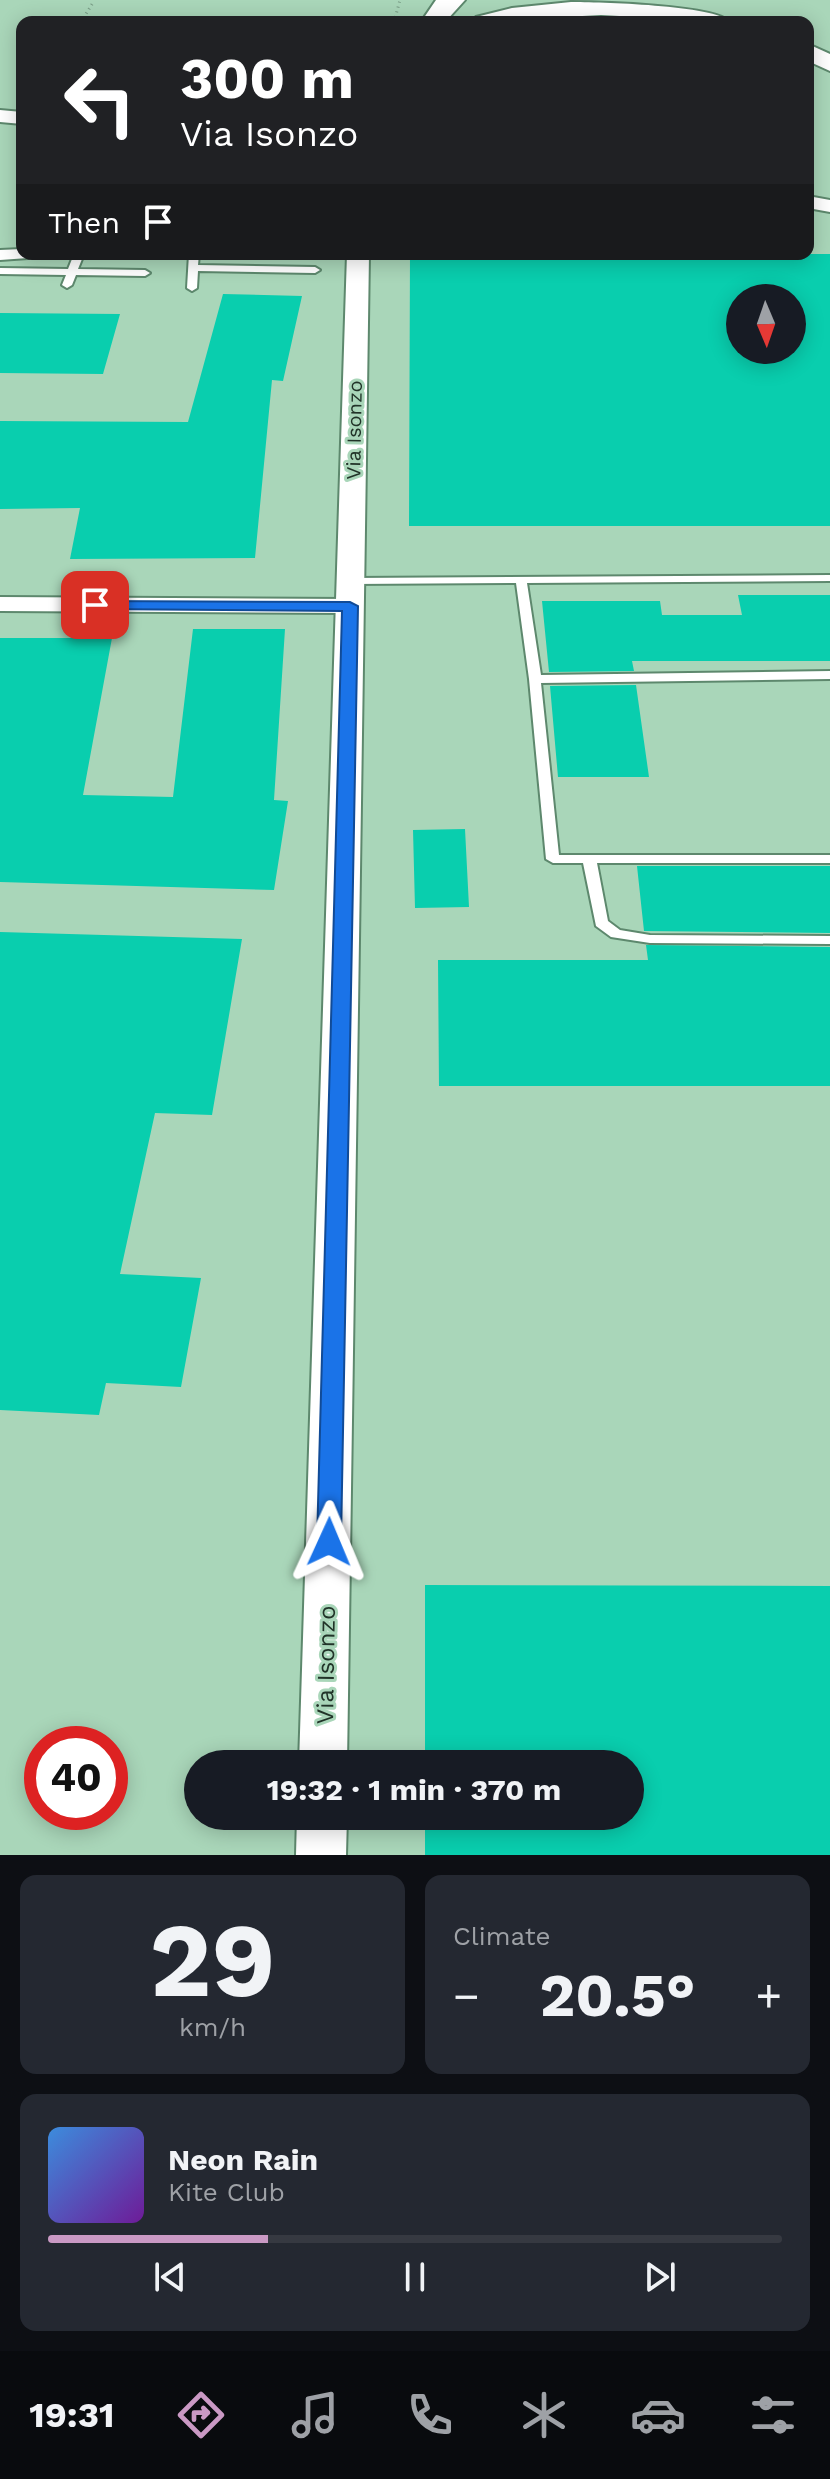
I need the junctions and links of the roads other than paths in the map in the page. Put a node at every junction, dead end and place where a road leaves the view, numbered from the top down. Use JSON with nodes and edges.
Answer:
{"nodes":[{"id":1,"x":453,"y":0,"type":"edge"},
{"id":2,"x":489,"y":0,"type":"edge"},
{"id":3,"x":437,"y":16,"type":"edge"},
{"id":4,"x":462,"y":16,"type":"edge"},
{"id":5,"x":508,"y":16,"type":"edge"},
{"id":6,"x":677,"y":16,"type":"edge"},
{"id":7,"x":77,"y":260,"type":"edge"},
{"id":8,"x":194,"y":260,"type":"edge"},
{"id":9,"x":358,"y":260,"type":"edge"},
{"id":10,"x":194,"y":268,"type":"junction"},
{"id":11,"x":315,"y":270,"type":"dead end"},
{"id":12,"x":0,"y":271,"type":"edge"},
{"id":13,"x":72,"y":272,"type":"junction"},
{"id":14,"x":145,"y":273,"type":"dead end"},
{"id":15,"x":67,"y":285,"type":"dead end"},
{"id":16,"x":192,"y":288,"type":"dead end"},
{"id":17,"x":830,"y":578,"type":"edge"},
{"id":18,"x":521,"y":580,"type":"junction"},
{"id":19,"x":350,"y":594,"type":"junction"},
{"id":20,"x":0,"y":604,"type":"edge"},
{"id":21,"x":830,"y":675,"type":"edge"},
{"id":22,"x":535,"y":679,"type":"junction"},
{"id":23,"x":589,"y":859,"type":"junction"},
{"id":24,"x":830,"y":859,"type":"edge"},
{"id":25,"x":830,"y":940,"type":"edge"},
{"id":26,"x":323,"y":1750,"type":"edge"},
{"id":27,"x":322,"y":1830,"type":"edge"},
{"id":28,"x":321,"y":1855,"type":"edge"}],
"edges":[{"from":1,"to":3,"type":"highway"},
{"from":2,"to":4,"type":"highway"},
{"from":5,"to":6,"type":"highway"},
{"from":7,"to":13,"type":"lane"},
{"from":8,"to":10,"type":"lane"},
{"from":9,"to":19,"type":"street","name":"Via Isonzo"},
{"from":10,"to":11,"type":"lane"},
{"from":10,"to":16,"type":"lane"},
{"from":12,"to":13,"type":"lane"},
{"from":13,"to":14,"type":"lane"},
{"from":13,"to":15,"type":"lane"},
{"from":17,"to":18,"type":"lane"},
{"from":18,"to":19,"type":"lane"},
{"from":18,"to":22,"type":"lane"},
{"from":19,"to":20,"type":"street"},
{"from":19,"to":26,"type":"street","name":"Via Isonzo"},
{"from":21,"to":22,"type":"lane"},
{"from":22,"to":23,"type":"lane"},
{"from":23,"to":24,"type":"lane"},
{"from":23,"to":25,"type":"lane"},
{"from":27,"to":28,"type":"street"}]}
